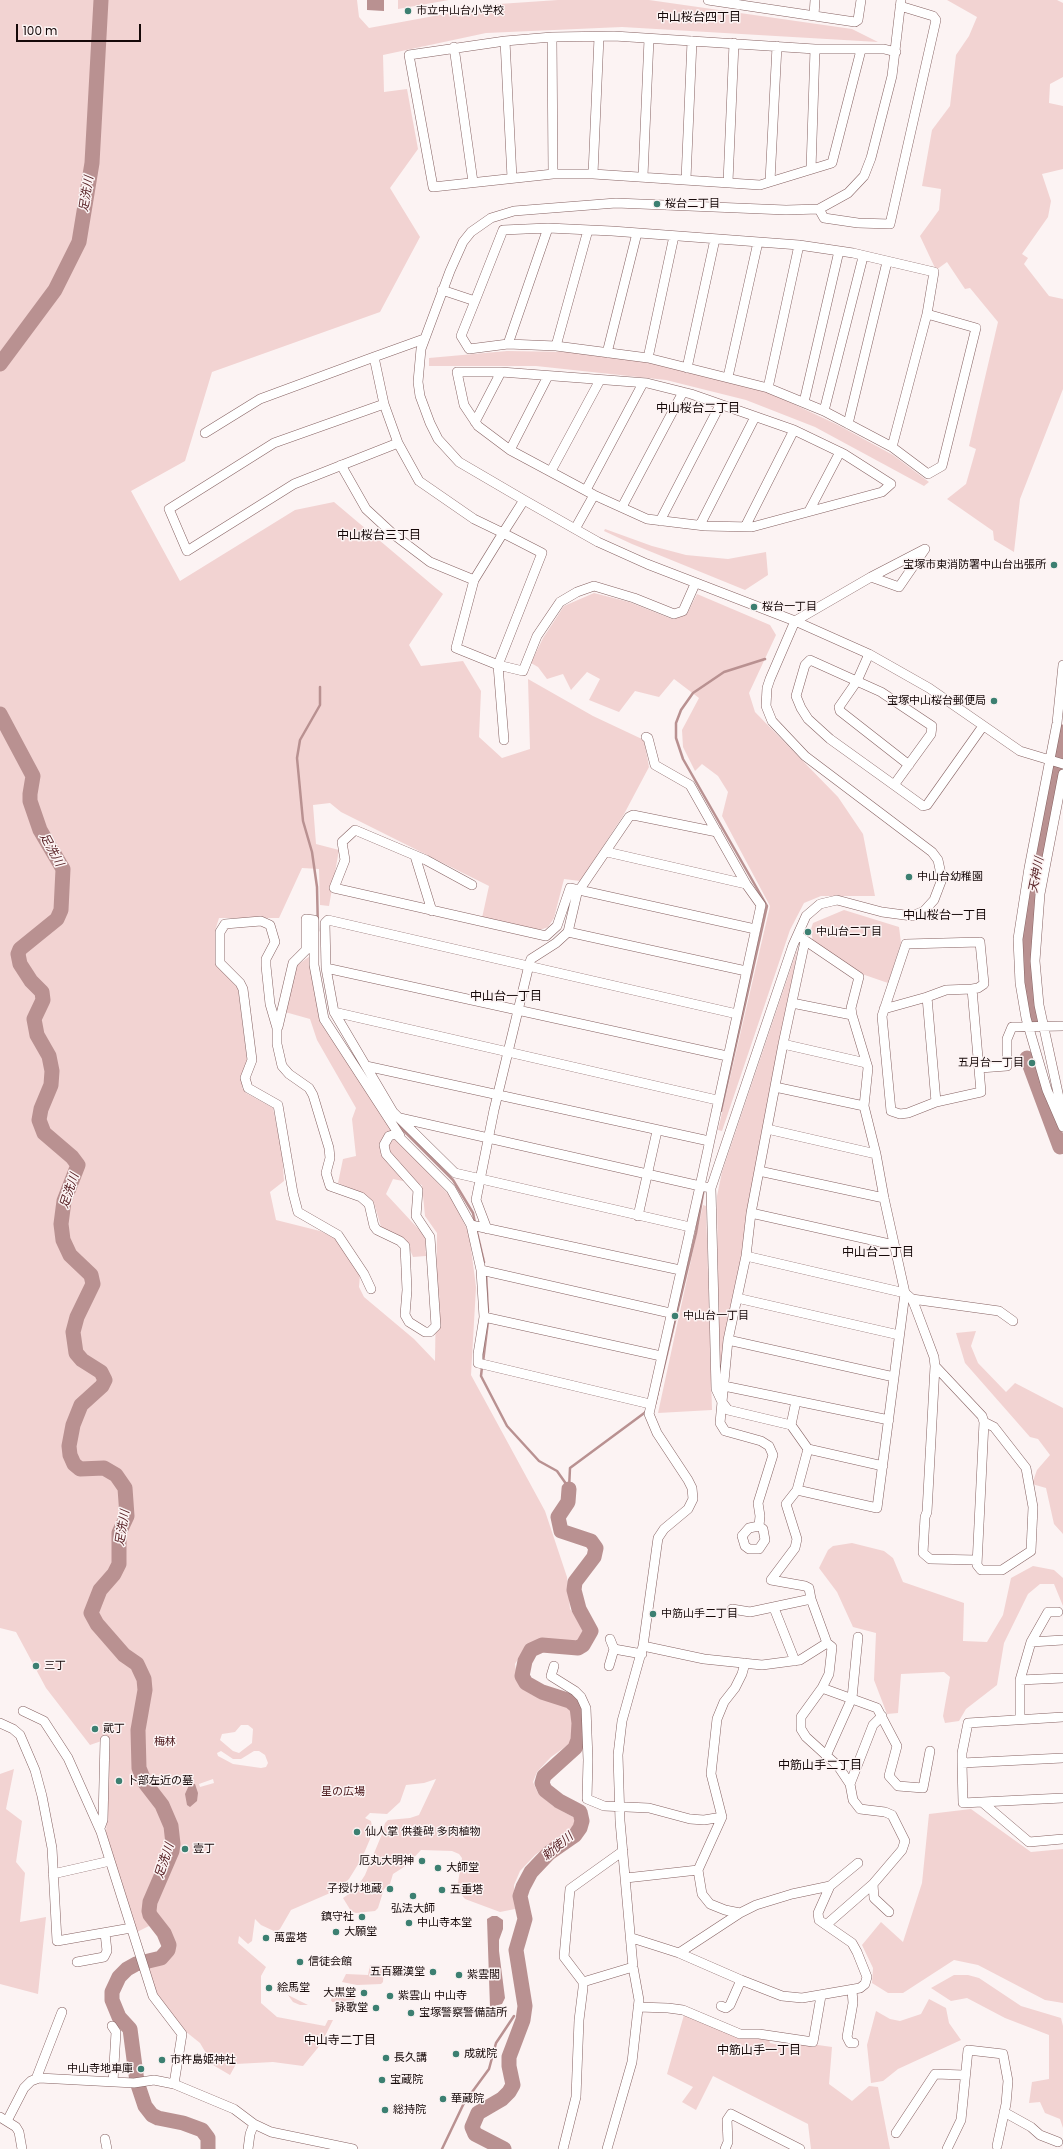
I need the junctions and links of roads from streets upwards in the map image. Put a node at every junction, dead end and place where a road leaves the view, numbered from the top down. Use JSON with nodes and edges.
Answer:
{"nodes":[{"id":1,"x":708,"y":0,"type":"edge"},
{"id":2,"x":815,"y":0,"type":"edge"},
{"id":3,"x":860,"y":0,"type":"edge"},
{"id":4,"x":723,"y":1,"type":"edge"},
{"id":5,"x":901,"y":3,"type":"edge"},
{"id":6,"x":769,"y":4,"type":"edge"},
{"id":7,"x":814,"y":16,"type":"junction"},
{"id":8,"x":552,"y":37,"type":"junction"},
{"id":9,"x":599,"y":37,"type":"junction"},
{"id":10,"x":649,"y":39,"type":"junction"},
{"id":11,"x":504,"y":41,"type":"junction"},
{"id":12,"x":692,"y":42,"type":"junction"},
{"id":13,"x":734,"y":44,"type":"junction"},
{"id":14,"x":777,"y":46,"type":"junction"},
{"id":15,"x":454,"y":47,"type":"junction"},
{"id":16,"x":815,"y":49,"type":"junction"},
{"id":17,"x":861,"y":50,"type":"junction"},
{"id":18,"x":896,"y":52,"type":"junction"},
{"id":19,"x":811,"y":169,"type":"junction"},
{"id":20,"x":553,"y":174,"type":"junction"},
{"id":21,"x":593,"y":174,"type":"junction"},
{"id":22,"x":642,"y":176,"type":"junction"},
{"id":23,"x":512,"y":178,"type":"junction"},
{"id":24,"x":686,"y":179,"type":"junction"},
{"id":25,"x":770,"y":181,"type":"junction"},
{"id":26,"x":473,"y":182,"type":"junction"},
{"id":27,"x":728,"y":182,"type":"junction"},
{"id":28,"x":819,"y":209,"type":"junction"},
{"id":29,"x":548,"y":228,"type":"junction"},
{"id":30,"x":588,"y":230,"type":"junction"},
{"id":31,"x":637,"y":232,"type":"junction"},
{"id":32,"x":674,"y":236,"type":"junction"},
{"id":33,"x":715,"y":239,"type":"junction"},
{"id":34,"x":758,"y":242,"type":"junction"},
{"id":35,"x":799,"y":245,"type":"junction"},
{"id":36,"x":838,"y":251,"type":"junction"},
{"id":37,"x":863,"y":256,"type":"junction"},
{"id":38,"x":887,"y":262,"type":"junction"},
{"id":39,"x":442,"y":290,"type":"junction"},
{"id":40,"x":475,"y":302,"type":"junction"},
{"id":41,"x":927,"y":314,"type":"junction"},
{"id":42,"x":424,"y":339,"type":"junction"},
{"id":43,"x":508,"y":344,"type":"junction"},
{"id":44,"x":556,"y":346,"type":"junction"},
{"id":45,"x":607,"y":353,"type":"junction"},
{"id":46,"x":374,"y":357,"type":"junction"},
{"id":47,"x":648,"y":358,"type":"junction"},
{"id":48,"x":687,"y":368,"type":"junction"},
{"id":49,"x":502,"y":372,"type":"junction"},
{"id":50,"x":548,"y":376,"type":"junction"},
{"id":51,"x":728,"y":377,"type":"junction"},
{"id":52,"x":600,"y":380,"type":"junction"},
{"id":53,"x":643,"y":383,"type":"junction"},
{"id":54,"x":768,"y":388,"type":"junction"},
{"id":55,"x":683,"y":392,"type":"junction"},
{"id":56,"x":804,"y":402,"type":"junction"},
{"id":57,"x":384,"y":404,"type":"junction"},
{"id":58,"x":720,"y":405,"type":"junction"},
{"id":59,"x":824,"y":411,"type":"junction"},
{"id":60,"x":756,"y":417,"type":"junction"},
{"id":61,"x":475,"y":422,"type":"junction"},
{"id":62,"x":848,"y":424,"type":"junction"},
{"id":63,"x":794,"y":430,"type":"junction"},
{"id":64,"x":205,"y":433,"type":"dead end"},
{"id":65,"x":398,"y":443,"type":"junction"},
{"id":66,"x":892,"y":448,"type":"junction"},
{"id":67,"x":510,"y":450,"type":"junction"},
{"id":68,"x":840,"y":452,"type":"junction"},
{"id":69,"x":341,"y":465,"type":"junction"},
{"id":70,"x":550,"y":472,"type":"junction"},
{"id":71,"x":586,"y":490,"type":"junction"},
{"id":72,"x":594,"y":495,"type":"junction"},
{"id":73,"x":524,"y":500,"type":"junction"},
{"id":74,"x":622,"y":507,"type":"junction"},
{"id":75,"x":809,"y":512,"type":"junction"},
{"id":76,"x":660,"y":520,"type":"junction"},
{"id":77,"x":700,"y":525,"type":"junction"},
{"id":78,"x":745,"y":527,"type":"junction"},
{"id":79,"x":575,"y":529,"type":"junction"},
{"id":80,"x":503,"y":533,"type":"junction"},
{"id":81,"x":871,"y":577,"type":"junction"},
{"id":82,"x":474,"y":580,"type":"junction"},
{"id":83,"x":695,"y":584,"type":"junction"},
{"id":84,"x":795,"y":621,"type":"junction"},
{"id":85,"x":869,"y":654,"type":"junction"},
{"id":86,"x":498,"y":665,"type":"junction"},
{"id":87,"x":1063,"y":665,"type":"edge"},
{"id":88,"x":857,"y":681,"type":"junction"},
{"id":89,"x":983,"y":726,"type":"junction"},
{"id":90,"x":646,"y":737,"type":"dead end"},
{"id":91,"x":504,"y":740,"type":"dead end"},
{"id":92,"x":1057,"y":762,"type":"edge"},
{"id":93,"x":909,"y":765,"type":"junction"},
{"id":94,"x":1063,"y":774,"type":"edge"},
{"id":95,"x":894,"y":785,"type":"junction"},
{"id":96,"x":717,"y":832,"type":"junction"},
{"id":97,"x":607,"y":852,"type":"junction"},
{"id":98,"x":415,"y":856,"type":"junction"},
{"id":99,"x":1028,"y":868,"type":"junction"},
{"id":100,"x":1044,"y":872,"type":"junction"},
{"id":101,"x":746,"y":884,"type":"junction"},
{"id":102,"x":472,"y":885,"type":"dead end"},
{"id":103,"x":579,"y":889,"type":"junction"},
{"id":104,"x":432,"y":912,"type":"junction"},
{"id":105,"x":314,"y":920,"type":"junction"},
{"id":106,"x":328,"y":920,"type":"junction"},
{"id":107,"x":755,"y":929,"type":"junction"},
{"id":108,"x":568,"y":932,"type":"junction"},
{"id":109,"x":796,"y":935,"type":"junction"},
{"id":110,"x":805,"y":941,"type":"junction"},
{"id":111,"x":529,"y":965,"type":"junction"},
{"id":112,"x":326,"y":968,"type":"junction"},
{"id":113,"x":746,"y":971,"type":"junction"},
{"id":114,"x":972,"y":989,"type":"junction"},
{"id":115,"x":927,"y":997,"type":"junction"},
{"id":116,"x":792,"y":1003,"type":"junction"},
{"id":117,"x":518,"y":1008,"type":"junction"},
{"id":118,"x":884,"y":1009,"type":"junction"},
{"id":119,"x":334,"y":1012,"type":"junction"},
{"id":120,"x":737,"y":1014,"type":"junction"},
{"id":121,"x":852,"y":1015,"type":"junction"},
{"id":122,"x":1043,"y":1026,"type":"junction"},
{"id":123,"x":1063,"y":1026,"type":"edge"},
{"id":124,"x":1028,"y":1027,"type":"junction"},
{"id":125,"x":277,"y":1028,"type":"junction"},
{"id":126,"x":783,"y":1044,"type":"junction"},
{"id":127,"x":508,"y":1052,"type":"junction"},
{"id":128,"x":727,"y":1056,"type":"junction"},
{"id":129,"x":866,"y":1063,"type":"junction"},
{"id":130,"x":366,"y":1066,"type":"junction"},
{"id":131,"x":980,"y":1068,"type":"junction"},
{"id":132,"x":775,"y":1087,"type":"junction"},
{"id":133,"x":498,"y":1094,"type":"junction"},
{"id":134,"x":718,"y":1100,"type":"junction"},
{"id":135,"x":936,"y":1102,"type":"junction"},
{"id":136,"x":864,"y":1106,"type":"junction"},
{"id":137,"x":1063,"y":1116,"type":"edge"},
{"id":138,"x":400,"y":1118,"type":"junction"},
{"id":139,"x":1063,"y":1127,"type":"edge"},
{"id":140,"x":767,"y":1129,"type":"junction"},
{"id":141,"x":657,"y":1131,"type":"junction"},
{"id":142,"x":400,"y":1136,"type":"junction"},
{"id":143,"x":489,"y":1137,"type":"junction"},
{"id":144,"x":709,"y":1141,"type":"junction"},
{"id":145,"x":876,"y":1154,"type":"junction"},
{"id":146,"x":759,"y":1171,"type":"junction"},
{"id":147,"x":647,"y":1173,"type":"junction"},
{"id":148,"x":480,"y":1180,"type":"junction"},
{"id":149,"x":700,"y":1186,"type":"junction"},
{"id":150,"x":711,"y":1188,"type":"junction"},
{"id":151,"x":884,"y":1198,"type":"junction"},
{"id":152,"x":751,"y":1214,"type":"junction"},
{"id":153,"x":638,"y":1216,"type":"junction"},
{"id":154,"x":471,"y":1225,"type":"junction"},
{"id":155,"x":690,"y":1227,"type":"junction"},
{"id":156,"x":487,"y":1229,"type":"junction"},
{"id":157,"x":894,"y":1245,"type":"junction"},
{"id":158,"x":746,"y":1256,"type":"junction"},
{"id":159,"x":481,"y":1270,"type":"junction"},
{"id":160,"x":680,"y":1270,"type":"junction"},
{"id":161,"x":371,"y":1289,"type":"dead end"},
{"id":162,"x":905,"y":1293,"type":"junction"},
{"id":163,"x":737,"y":1298,"type":"junction"},
{"id":164,"x":912,"y":1299,"type":"junction"},
{"id":165,"x":670,"y":1313,"type":"junction"},
{"id":166,"x":484,"y":1317,"type":"junction"},
{"id":167,"x":1013,"y":1321,"type":"dead end"},
{"id":168,"x":899,"y":1335,"type":"junction"},
{"id":169,"x":728,"y":1340,"type":"junction"},
{"id":170,"x":661,"y":1356,"type":"junction"},
{"id":171,"x":935,"y":1366,"type":"junction"},
{"id":172,"x":894,"y":1378,"type":"junction"},
{"id":173,"x":724,"y":1386,"type":"junction"},
{"id":174,"x":796,"y":1401,"type":"junction"},
{"id":175,"x":722,"y":1402,"type":"junction"},
{"id":176,"x":650,"y":1404,"type":"junction"},
{"id":177,"x":889,"y":1420,"type":"junction"},
{"id":178,"x":984,"y":1422,"type":"junction"},
{"id":179,"x":791,"y":1424,"type":"junction"},
{"id":180,"x":808,"y":1449,"type":"junction"},
{"id":181,"x":884,"y":1466,"type":"junction"},
{"id":182,"x":797,"y":1490,"type":"junction"},
{"id":183,"x":759,"y":1526,"type":"dead end"},
{"id":184,"x":977,"y":1560,"type":"junction"},
{"id":185,"x":811,"y":1599,"type":"junction"},
{"id":186,"x":774,"y":1608,"type":"junction"},
{"id":187,"x":732,"y":1609,"type":"dead end"},
{"id":188,"x":1058,"y":1612,"type":"dead end"},
{"id":189,"x":858,"y":1637,"type":"dead end"},
{"id":190,"x":610,"y":1640,"type":"dead end"},
{"id":191,"x":1063,"y":1640,"type":"edge"},
{"id":192,"x":1031,"y":1642,"type":"junction"},
{"id":193,"x":827,"y":1643,"type":"junction"},
{"id":194,"x":614,"y":1649,"type":"junction"},
{"id":195,"x":643,"y":1650,"type":"junction"},
{"id":196,"x":795,"y":1661,"type":"junction"},
{"id":197,"x":745,"y":1664,"type":"junction"},
{"id":198,"x":554,"y":1666,"type":"dead end"},
{"id":199,"x":609,"y":1666,"type":"dead end"},
{"id":200,"x":1063,"y":1678,"type":"edge"},
{"id":201,"x":1020,"y":1680,"type":"junction"},
{"id":202,"x":822,"y":1688,"type":"junction"},
{"id":203,"x":852,"y":1698,"type":"junction"},
{"id":204,"x":23,"y":1711,"type":"dead end"},
{"id":205,"x":882,"y":1716,"type":"junction"},
{"id":206,"x":1063,"y":1717,"type":"edge"},
{"id":207,"x":1020,"y":1719,"type":"junction"},
{"id":208,"x":0,"y":1723,"type":"edge"},
{"id":209,"x":105,"y":1740,"type":"dead end"},
{"id":210,"x":930,"y":1751,"type":"dead end"},
{"id":211,"x":826,"y":1756,"type":"junction"},
{"id":212,"x":1063,"y":1758,"type":"edge"},
{"id":213,"x":962,"y":1763,"type":"junction"},
{"id":214,"x":850,"y":1784,"type":"junction"},
{"id":215,"x":1063,"y":1798,"type":"edge"},
{"id":216,"x":982,"y":1802,"type":"junction"},
{"id":217,"x":620,"y":1806,"type":"junction"},
{"id":218,"x":722,"y":1817,"type":"junction"},
{"id":219,"x":100,"y":1828,"type":"junction"},
{"id":220,"x":1063,"y":1839,"type":"edge"},
{"id":221,"x":623,"y":1851,"type":"junction"},
{"id":222,"x":110,"y":1861,"type":"junction"},
{"id":223,"x":858,"y":1863,"type":"dead end"},
{"id":224,"x":698,"y":1870,"type":"junction"},
{"id":225,"x":53,"y":1874,"type":"junction"},
{"id":226,"x":626,"y":1878,"type":"junction"},
{"id":227,"x":873,"y":1884,"type":"junction"},
{"id":228,"x":830,"y":1886,"type":"junction"},
{"id":229,"x":889,"y":1912,"type":"dead end"},
{"id":230,"x":740,"y":1913,"type":"junction"},
{"id":231,"x":826,"y":1925,"type":"junction"},
{"id":232,"x":131,"y":1928,"type":"junction"},
{"id":233,"x":105,"y":1933,"type":"junction"},
{"id":234,"x":632,"y":1938,"type":"junction"},
{"id":235,"x":679,"y":1953,"type":"junction"},
{"id":236,"x":77,"y":1962,"type":"dead end"},
{"id":237,"x":633,"y":1967,"type":"junction"},
{"id":238,"x":741,"y":1980,"type":"junction"},
{"id":239,"x":582,"y":1982,"type":"junction"},
{"id":240,"x":852,"y":1990,"type":"junction"},
{"id":241,"x":821,"y":1996,"type":"junction"},
{"id":242,"x":721,"y":2006,"type":"dead end"},
{"id":243,"x":638,"y":2007,"type":"junction"},
{"id":244,"x":62,"y":2012,"type":"dead end"},
{"id":245,"x":112,"y":2026,"type":"dead end"},
{"id":246,"x":854,"y":2043,"type":"dead end"},
{"id":247,"x":964,"y":2075,"type":"junction"},
{"id":248,"x":36,"y":2079,"type":"junction"},
{"id":249,"x":113,"y":2082,"type":"junction"},
{"id":250,"x":174,"y":2084,"type":"junction"},
{"id":251,"x":1004,"y":2112,"type":"junction"},
{"id":252,"x":3,"y":2119,"type":"edge"},
{"id":253,"x":254,"y":2124,"type":"junction"},
{"id":254,"x":896,"y":2133,"type":"dead end"},
{"id":255,"x":105,"y":2139,"type":"dead end"},
{"id":256,"x":1058,"y":2142,"type":"dead end"},
{"id":257,"x":322,"y":2145,"type":"edge"},
{"id":258,"x":998,"y":2148,"type":"edge"},
{"id":259,"x":22,"y":2149,"type":"edge"},
{"id":260,"x":107,"y":2149,"type":"edge"},
{"id":261,"x":248,"y":2149,"type":"edge"},
{"id":262,"x":353,"y":2149,"type":"edge"},
{"id":263,"x":563,"y":2149,"type":"edge"},
{"id":264,"x":607,"y":2149,"type":"edge"},
{"id":265,"x":725,"y":2149,"type":"edge"},
{"id":266,"x":800,"y":2149,"type":"edge"},
{"id":267,"x":947,"y":2149,"type":"edge"}],
"edges":[{"from":1,"to":4,"type":"street"},
{"from":2,"to":7,"type":"street"},
{"from":3,"to":7,"type":"street"},
{"from":4,"to":6,"type":"street"},
{"from":5,"to":18,"type":"street"},
{"from":5,"to":28,"type":"street"},
{"from":6,"to":7,"type":"street"},
{"from":8,"to":9,"type":"street"},
{"from":8,"to":11,"type":"street"},
{"from":8,"to":20,"type":"street"},
{"from":9,"to":10,"type":"street"},
{"from":9,"to":21,"type":"street"},
{"from":10,"to":12,"type":"street"},
{"from":10,"to":22,"type":"street"},
{"from":11,"to":15,"type":"street"},
{"from":11,"to":23,"type":"street"},
{"from":12,"to":13,"type":"street"},
{"from":12,"to":24,"type":"street"},
{"from":13,"to":14,"type":"street"},
{"from":13,"to":27,"type":"street"},
{"from":14,"to":16,"type":"street"},
{"from":14,"to":25,"type":"street"},
{"from":15,"to":26,"type":"street"},
{"from":15,"to":26,"type":"street"},
{"from":16,"to":17,"type":"street"},
{"from":16,"to":19,"type":"street"},
{"from":17,"to":18,"type":"street"},
{"from":17,"to":19,"type":"street"},
{"from":18,"to":28,"type":"street"},
{"from":19,"to":25,"type":"street"},
{"from":20,"to":21,"type":"street"},
{"from":20,"to":23,"type":"street"},
{"from":21,"to":22,"type":"street"},
{"from":22,"to":24,"type":"street"},
{"from":23,"to":26,"type":"street"},
{"from":24,"to":27,"type":"street"},
{"from":25,"to":27,"type":"street"},
{"from":28,"to":39,"type":"street"},
{"from":29,"to":30,"type":"street"},
{"from":29,"to":40,"type":"street"},
{"from":29,"to":43,"type":"street"},
{"from":30,"to":31,"type":"street"},
{"from":30,"to":44,"type":"street"},
{"from":31,"to":32,"type":"street"},
{"from":31,"to":45,"type":"street"},
{"from":32,"to":33,"type":"street"},
{"from":32,"to":47,"type":"street"},
{"from":33,"to":34,"type":"street"},
{"from":33,"to":48,"type":"street"},
{"from":34,"to":35,"type":"street"},
{"from":34,"to":51,"type":"street"},
{"from":35,"to":36,"type":"street"},
{"from":35,"to":54,"type":"street"},
{"from":36,"to":37,"type":"street"},
{"from":36,"to":56,"type":"street"},
{"from":37,"to":38,"type":"street"},
{"from":37,"to":59,"type":"street"},
{"from":38,"to":41,"type":"street"},
{"from":38,"to":62,"type":"street"},
{"from":39,"to":40,"type":"street"},
{"from":39,"to":42,"type":"street"},
{"from":40,"to":43,"type":"street"},
{"from":41,"to":66,"type":"street"},
{"from":41,"to":66,"type":"street"},
{"from":42,"to":46,"type":"street"},
{"from":42,"to":73,"type":"street"},
{"from":43,"to":44,"type":"street"},
{"from":44,"to":45,"type":"street"},
{"from":45,"to":47,"type":"street"},
{"from":46,"to":57,"type":"street"},
{"from":46,"to":64,"type":"street"},
{"from":47,"to":48,"type":"street"},
{"from":48,"to":51,"type":"street"},
{"from":49,"to":50,"type":"street"},
{"from":49,"to":61,"type":"street"},
{"from":49,"to":61,"type":"street"},
{"from":50,"to":52,"type":"street"},
{"from":50,"to":67,"type":"street"},
{"from":51,"to":54,"type":"street"},
{"from":52,"to":53,"type":"street"},
{"from":52,"to":70,"type":"street"},
{"from":53,"to":55,"type":"street"},
{"from":53,"to":71,"type":"street"},
{"from":54,"to":56,"type":"street"},
{"from":55,"to":58,"type":"street"},
{"from":55,"to":74,"type":"street"},
{"from":56,"to":59,"type":"street"},
{"from":57,"to":65,"type":"street"},
{"from":57,"to":69,"type":"street"},
{"from":58,"to":60,"type":"street"},
{"from":58,"to":76,"type":"street"},
{"from":59,"to":62,"type":"street"},
{"from":60,"to":63,"type":"street"},
{"from":60,"to":77,"type":"street"},
{"from":61,"to":67,"type":"street"},
{"from":62,"to":66,"type":"street"},
{"from":63,"to":68,"type":"street"},
{"from":63,"to":78,"type":"street"},
{"from":65,"to":69,"type":"street"},
{"from":65,"to":80,"type":"street"},
{"from":67,"to":70,"type":"street"},
{"from":68,"to":75,"type":"street"},
{"from":68,"to":75,"type":"street"},
{"from":69,"to":82,"type":"street"},
{"from":70,"to":71,"type":"street"},
{"from":71,"to":72,"type":"street"},
{"from":72,"to":74,"type":"street"},
{"from":72,"to":79,"type":"street"},
{"from":73,"to":79,"type":"street"},
{"from":73,"to":80,"type":"street"},
{"from":74,"to":76,"type":"street"},
{"from":75,"to":78,"type":"street"},
{"from":76,"to":77,"type":"street"},
{"from":77,"to":78,"type":"street"},
{"from":79,"to":83,"type":"street"},
{"from":80,"to":82,"type":"street"},
{"from":80,"to":86,"type":"street"},
{"from":81,"to":81,"type":"street"},
{"from":81,"to":84,"type":"street"},
{"from":82,"to":86,"type":"street"},
{"from":83,"to":84,"type":"street"},
{"from":83,"to":86,"type":"street"},
{"from":84,"to":85,"type":"street"},
{"from":84,"to":109,"type":"street"},
{"from":85,"to":88,"type":"street"},
{"from":85,"to":89,"type":"street"},
{"from":86,"to":91,"type":"street"},
{"from":87,"to":92,"type":"street"},
{"from":88,"to":93,"type":"street"},
{"from":88,"to":93,"type":"street"},
{"from":88,"to":95,"type":"street"},
{"from":89,"to":92,"type":"street"},
{"from":89,"to":95,"type":"street"},
{"from":90,"to":96,"type":"street"},
{"from":92,"to":99,"type":"street"},
{"from":93,"to":95,"type":"street"},
{"from":94,"to":100,"type":"street"},
{"from":96,"to":97,"type":"street"},
{"from":96,"to":101,"type":"street"},
{"from":97,"to":101,"type":"street"},
{"from":97,"to":103,"type":"street"},
{"from":98,"to":102,"type":"street"},
{"from":98,"to":104,"type":"street"},
{"from":98,"to":104,"type":"street"},
{"from":99,"to":100,"type":"street"},
{"from":99,"to":124,"type":"street"},
{"from":100,"to":122,"type":"street"},
{"from":101,"to":107,"type":"street"},
{"from":103,"to":104,"type":"street"},
{"from":103,"to":107,"type":"street"},
{"from":103,"to":108,"type":"street"},
{"from":105,"to":106,"type":"street"},
{"from":105,"to":125,"type":"street"},
{"from":105,"to":142,"type":"street"},
{"from":106,"to":111,"type":"street"},
{"from":106,"to":112,"type":"street"},
{"from":107,"to":113,"type":"street"},
{"from":108,"to":111,"type":"street"},
{"from":108,"to":113,"type":"street"},
{"from":109,"to":110,"type":"street"},
{"from":109,"to":150,"type":"street"},
{"from":110,"to":116,"type":"street"},
{"from":110,"to":121,"type":"street"},
{"from":111,"to":117,"type":"street"},
{"from":111,"to":120,"type":"street"},
{"from":112,"to":117,"type":"street"},
{"from":112,"to":119,"type":"street"},
{"from":113,"to":120,"type":"street"},
{"from":114,"to":115,"type":"street"},
{"from":114,"to":118,"type":"street"},
{"from":114,"to":131,"type":"street"},
{"from":115,"to":118,"type":"street"},
{"from":115,"to":135,"type":"street"},
{"from":116,"to":121,"type":"street"},
{"from":116,"to":126,"type":"street"},
{"from":117,"to":127,"type":"street"},
{"from":117,"to":128,"type":"street"},
{"from":118,"to":135,"type":"street"},
{"from":119,"to":127,"type":"street"},
{"from":119,"to":130,"type":"street"},
{"from":120,"to":128,"type":"street"},
{"from":121,"to":129,"type":"street"},
{"from":122,"to":123,"type":"street"},
{"from":122,"to":124,"type":"street"},
{"from":122,"to":137,"type":"street"},
{"from":124,"to":131,"type":"street"},
{"from":124,"to":139,"type":"street"},
{"from":125,"to":142,"type":"street"},
{"from":125,"to":161,"type":"street"},
{"from":126,"to":129,"type":"street"},
{"from":126,"to":132,"type":"street"},
{"from":127,"to":133,"type":"street"},
{"from":127,"to":134,"type":"street"},
{"from":128,"to":134,"type":"street"},
{"from":129,"to":136,"type":"street"},
{"from":130,"to":133,"type":"street"},
{"from":130,"to":138,"type":"street"},
{"from":131,"to":135,"type":"street"},
{"from":132,"to":136,"type":"street"},
{"from":132,"to":140,"type":"street"},
{"from":133,"to":141,"type":"street"},
{"from":133,"to":143,"type":"street"},
{"from":134,"to":144,"type":"street"},
{"from":136,"to":145,"type":"street"},
{"from":138,"to":143,"type":"street"},
{"from":138,"to":148,"type":"street"},
{"from":140,"to":145,"type":"street"},
{"from":140,"to":146,"type":"street"},
{"from":141,"to":144,"type":"street"},
{"from":141,"to":147,"type":"street"},
{"from":142,"to":154,"type":"street"},
{"from":143,"to":147,"type":"street"},
{"from":143,"to":148,"type":"street"},
{"from":144,"to":149,"type":"street"},
{"from":145,"to":151,"type":"street"},
{"from":146,"to":151,"type":"street"},
{"from":146,"to":152,"type":"street"},
{"from":147,"to":149,"type":"street"},
{"from":147,"to":153,"type":"street"},
{"from":148,"to":153,"type":"street"},
{"from":148,"to":156,"type":"street"},
{"from":149,"to":150,"type":"street"},
{"from":149,"to":155,"type":"street"},
{"from":150,"to":175,"type":"street"},
{"from":151,"to":157,"type":"street"},
{"from":152,"to":157,"type":"street"},
{"from":152,"to":158,"type":"street"},
{"from":153,"to":155,"type":"street"},
{"from":154,"to":156,"type":"street"},
{"from":154,"to":159,"type":"street"},
{"from":155,"to":160,"type":"street"},
{"from":156,"to":160,"type":"street"},
{"from":157,"to":162,"type":"street"},
{"from":158,"to":162,"type":"street"},
{"from":158,"to":163,"type":"street"},
{"from":159,"to":165,"type":"street"},
{"from":159,"to":166,"type":"street"},
{"from":160,"to":165,"type":"street"},
{"from":162,"to":164,"type":"street"},
{"from":162,"to":168,"type":"street"},
{"from":163,"to":168,"type":"street"},
{"from":163,"to":169,"type":"street"},
{"from":164,"to":167,"type":"street"},
{"from":164,"to":171,"type":"street"},
{"from":165,"to":170,"type":"street"},
{"from":166,"to":170,"type":"street"},
{"from":166,"to":176,"type":"street"},
{"from":168,"to":172,"type":"street"},
{"from":169,"to":172,"type":"street"},
{"from":169,"to":173,"type":"street"},
{"from":170,"to":176,"type":"street"},
{"from":171,"to":178,"type":"street"},
{"from":171,"to":184,"type":"street"},
{"from":172,"to":177,"type":"street"},
{"from":173,"to":174,"type":"street"},
{"from":173,"to":175,"type":"street"},
{"from":174,"to":177,"type":"street"},
{"from":174,"to":179,"type":"street"},
{"from":175,"to":179,"type":"street"},
{"from":175,"to":183,"type":"street"},
{"from":176,"to":195,"type":"street"},
{"from":177,"to":181,"type":"street"},
{"from":178,"to":184,"type":"street"},
{"from":178,"to":184,"type":"street"},
{"from":179,"to":180,"type":"street"},
{"from":180,"to":181,"type":"street"},
{"from":180,"to":182,"type":"street"},
{"from":181,"to":182,"type":"street"},
{"from":182,"to":185,"type":"street"},
{"from":185,"to":186,"type":"street"},
{"from":185,"to":193,"type":"street"},
{"from":186,"to":187,"type":"street"},
{"from":186,"to":196,"type":"street"},
{"from":188,"to":192,"type":"street"},
{"from":189,"to":203,"type":"street"},
{"from":190,"to":194,"type":"street"},
{"from":191,"to":192,"type":"street"},
{"from":192,"to":201,"type":"street"},
{"from":193,"to":196,"type":"street"},
{"from":193,"to":202,"type":"street"},
{"from":194,"to":195,"type":"street"},
{"from":194,"to":199,"type":"street"},
{"from":195,"to":197,"type":"street"},
{"from":195,"to":217,"type":"street"},
{"from":196,"to":197,"type":"street"},
{"from":197,"to":218,"type":"street"},
{"from":198,"to":217,"type":"street"},
{"from":200,"to":201,"type":"street"},
{"from":201,"to":207,"type":"street"},
{"from":202,"to":203,"type":"street"},
{"from":202,"to":211,"type":"street"},
{"from":203,"to":205,"type":"street"},
{"from":203,"to":211,"type":"street"},
{"from":204,"to":219,"type":"street"},
{"from":205,"to":210,"type":"street"},
{"from":205,"to":214,"type":"street"},
{"from":206,"to":207,"type":"street"},
{"from":207,"to":213,"type":"street"},
{"from":208,"to":225,"type":"street"},
{"from":209,"to":219,"type":"street"},
{"from":211,"to":214,"type":"street"},
{"from":212,"to":213,"type":"street"},
{"from":213,"to":216,"type":"street"},
{"from":214,"to":227,"type":"street"},
{"from":215,"to":216,"type":"street"},
{"from":216,"to":220,"type":"street"},
{"from":217,"to":218,"type":"street"},
{"from":217,"to":221,"type":"street"},
{"from":218,"to":224,"type":"street"},
{"from":219,"to":222,"type":"street"},
{"from":221,"to":226,"type":"street"},
{"from":221,"to":239,"type":"street"},
{"from":222,"to":225,"type":"street"},
{"from":222,"to":232,"type":"street"},
{"from":223,"to":228,"type":"street"},
{"from":224,"to":226,"type":"street"},
{"from":224,"to":230,"type":"street"},
{"from":225,"to":233,"type":"street"},
{"from":226,"to":234,"type":"street"},
{"from":227,"to":229,"type":"street"},
{"from":227,"to":231,"type":"street"},
{"from":228,"to":230,"type":"street"},
{"from":228,"to":231,"type":"street"},
{"from":230,"to":235,"type":"street"},
{"from":231,"to":240,"type":"street"},
{"from":232,"to":233,"type":"street"},
{"from":232,"to":250,"type":"street"},
{"from":233,"to":236,"type":"street"},
{"from":234,"to":235,"type":"street"},
{"from":234,"to":237,"type":"street"},
{"from":235,"to":238,"type":"street"},
{"from":237,"to":239,"type":"street"},
{"from":237,"to":243,"type":"street"},
{"from":238,"to":241,"type":"street"},
{"from":238,"to":242,"type":"street"},
{"from":239,"to":263,"type":"street"},
{"from":240,"to":241,"type":"street"},
{"from":240,"to":246,"type":"street"},
{"from":241,"to":243,"type":"street"},
{"from":243,"to":264,"type":"street"},
{"from":244,"to":248,"type":"street"},
{"from":245,"to":249,"type":"street"},
{"from":247,"to":251,"type":"street"},
{"from":247,"to":254,"type":"street"},
{"from":247,"to":267,"type":"street"},
{"from":248,"to":249,"type":"street"},
{"from":248,"to":252,"type":"street"},
{"from":249,"to":250,"type":"street"},
{"from":250,"to":253,"type":"street"},
{"from":251,"to":256,"type":"street"},
{"from":251,"to":258,"type":"street"},
{"from":252,"to":259,"type":"street"},
{"from":253,"to":257,"type":"street"},
{"from":253,"to":261,"type":"street"},
{"from":255,"to":260,"type":"street"},
{"from":257,"to":262,"type":"street"},
{"from":265,"to":266,"type":"street"}]}
